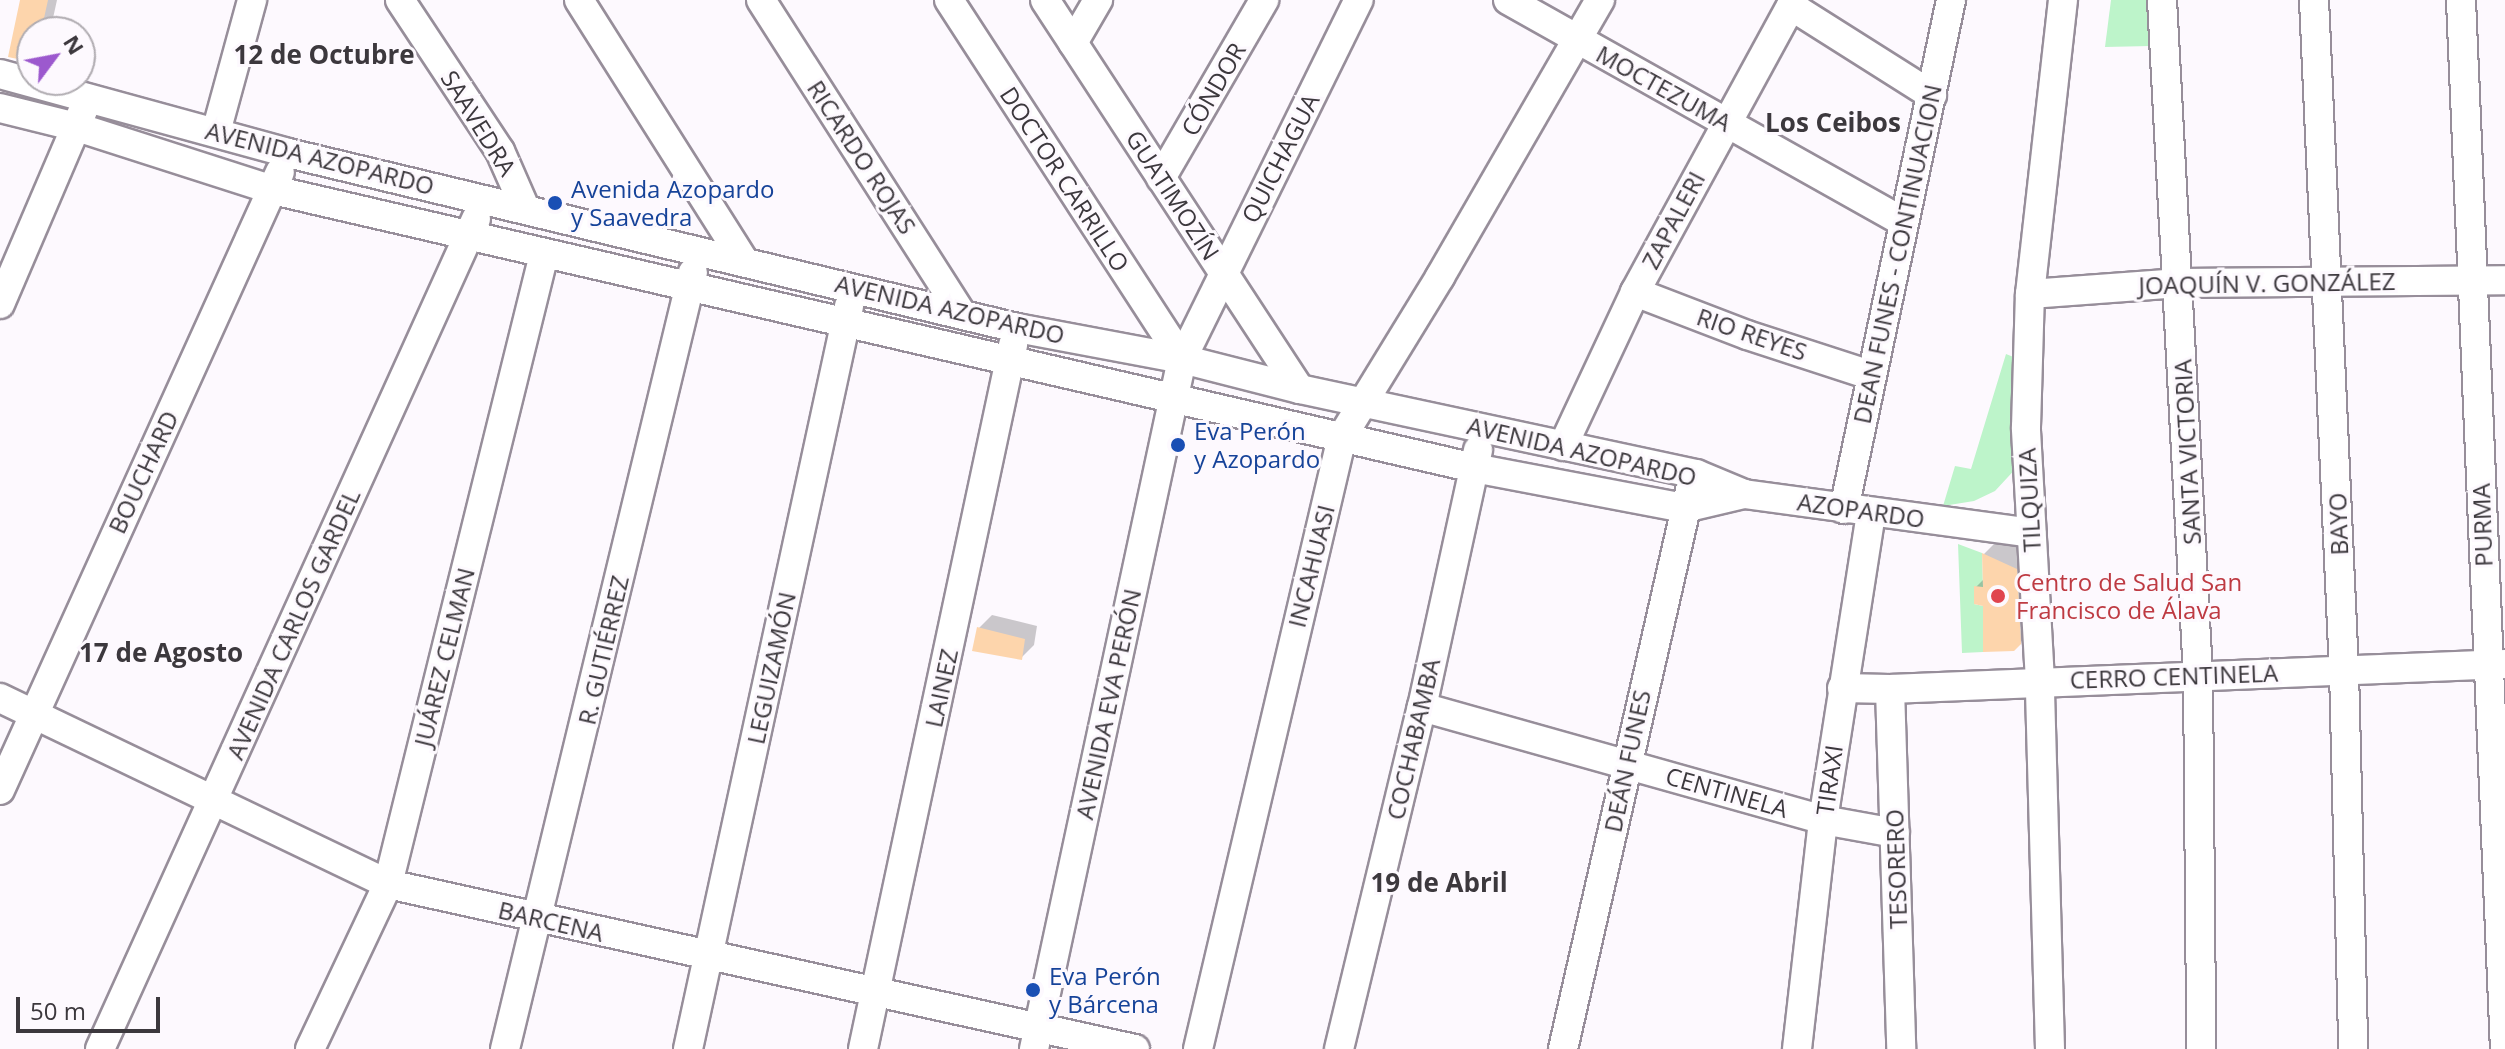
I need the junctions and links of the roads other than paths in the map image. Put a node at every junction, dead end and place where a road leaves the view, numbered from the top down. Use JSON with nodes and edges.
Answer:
{"nodes":[{"id":1,"x":252,"y":0,"type":"edge"},
{"id":2,"x":400,"y":0,"type":"edge"},
{"id":3,"x":579,"y":0,"type":"edge"},
{"id":4,"x":761,"y":0,"type":"edge"},
{"id":5,"x":949,"y":0,"type":"edge"},
{"id":6,"x":1045,"y":0,"type":"edge"},
{"id":7,"x":1098,"y":0,"type":"edge"},
{"id":8,"x":1264,"y":0,"type":"edge"},
{"id":9,"x":1359,"y":0,"type":"edge"},
{"id":10,"x":1508,"y":0,"type":"edge"},
{"id":11,"x":1600,"y":0,"type":"edge"},
{"id":12,"x":1951,"y":0,"type":"edge"},
{"id":13,"x":2063,"y":0,"type":"edge"},
{"id":14,"x":2162,"y":0,"type":"edge"},
{"id":15,"x":2314,"y":0,"type":"edge"},
{"id":16,"x":2461,"y":0,"type":"edge"},
{"id":17,"x":1793,"y":3,"type":"edge"},
{"id":18,"x":1574,"y":39,"type":"junction"},
{"id":19,"x":1073,"y":43,"type":"junction"},
{"id":20,"x":0,"y":74,"type":"edge"},
{"id":21,"x":1932,"y":95,"type":"junction"},
{"id":22,"x":87,"y":97,"type":"junction"},
{"id":23,"x":0,"y":108,"type":"edge"},
{"id":24,"x":1726,"y":123,"type":"junction"},
{"id":25,"x":77,"y":127,"type":"junction"},
{"id":26,"x":216,"y":132,"type":"junction"},
{"id":27,"x":288,"y":153,"type":"junction"},
{"id":28,"x":1161,"y":178,"type":"junction"},
{"id":29,"x":273,"y":190,"type":"junction"},
{"id":30,"x":485,"y":200,"type":"junction"},
{"id":31,"x":525,"y":208,"type":"junction"},
{"id":32,"x":1904,"y":222,"type":"junction"},
{"id":33,"x":469,"y":235,"type":"junction"},
{"id":34,"x":699,"y":250,"type":"junction"},
{"id":35,"x":544,"y":254,"type":"junction"},
{"id":36,"x":744,"y":261,"type":"junction"},
{"id":37,"x":1223,"y":272,"type":"junction"},
{"id":38,"x":2328,"y":279,"type":"junction"},
{"id":39,"x":2505,"y":280,"type":"edge"},
{"id":40,"x":2474,"y":281,"type":"junction"},
{"id":41,"x":2180,"y":283,"type":"junction"},
{"id":42,"x":855,"y":286,"type":"junction"},
{"id":43,"x":689,"y":288,"type":"junction"},
{"id":44,"x":1635,"y":292,"type":"junction"},
{"id":45,"x":2030,"y":294,"type":"junction"},
{"id":46,"x":0,"y":304,"type":"edge"},
{"id":47,"x":962,"y":314,"type":"junction"},
{"id":48,"x":844,"y":324,"type":"junction"},
{"id":49,"x":1017,"y":328,"type":"junction"},
{"id":50,"x":1182,"y":359,"type":"junction"},
{"id":51,"x":1009,"y":362,"type":"junction"},
{"id":52,"x":1870,"y":375,"type":"junction"},
{"id":53,"x":1300,"y":389,"type":"junction"},
{"id":54,"x":1173,"y":398,"type":"junction"},
{"id":55,"x":1366,"y":403,"type":"junction"},
{"id":56,"x":1266,"y":419,"type":"junction"},
{"id":57,"x":1483,"y":429,"type":"junction"},
{"id":58,"x":1342,"y":437,"type":"junction"},
{"id":59,"x":1563,"y":446,"type":"junction"},
{"id":60,"x":1474,"y":468,"type":"junction"},
{"id":61,"x":1696,"y":474,"type":"junction"},
{"id":62,"x":1744,"y":494,"type":"junction"},
{"id":63,"x":1684,"y":508,"type":"junction"},
{"id":64,"x":1858,"y":511,"type":"junction"},
{"id":65,"x":2031,"y":533,"type":"junction"},
{"id":66,"x":2496,"y":664,"type":"edge"},
{"id":67,"x":2344,"y":670,"type":"junction"},
{"id":68,"x":2198,"y":676,"type":"junction"},
{"id":69,"x":2040,"y":681,"type":"junction"},
{"id":70,"x":1842,"y":688,"type":"junction"},
{"id":71,"x":1890,"y":689,"type":"junction"},
{"id":72,"x":0,"y":698,"type":"edge"},
{"id":73,"x":1422,"y":707,"type":"junction"},
{"id":74,"x":36,"y":715,"type":"junction"},
{"id":75,"x":1626,"y":763,"type":"junction"},
{"id":76,"x":0,"y":790,"type":"edge"},
{"id":77,"x":214,"y":801,"type":"junction"},
{"id":78,"x":1823,"y":820,"type":"junction"},
{"id":79,"x":1895,"y":833,"type":"junction"},
{"id":80,"x":388,"y":884,"type":"junction"},
{"id":81,"x":538,"y":919,"type":"junction"},
{"id":82,"x":709,"y":956,"type":"junction"},
{"id":83,"x":877,"y":993,"type":"junction"},
{"id":84,"x":1036,"y":1038,"type":"edge"},
{"id":85,"x":100,"y":1049,"type":"edge"},
{"id":86,"x":310,"y":1049,"type":"edge"},
{"id":87,"x":505,"y":1049,"type":"edge"},
{"id":88,"x":688,"y":1049,"type":"edge"},
{"id":89,"x":863,"y":1049,"type":"edge"},
{"id":90,"x":1135,"y":1049,"type":"edge"},
{"id":91,"x":1198,"y":1049,"type":"edge"},
{"id":92,"x":1339,"y":1049,"type":"edge"},
{"id":93,"x":1563,"y":1049,"type":"edge"},
{"id":94,"x":1797,"y":1049,"type":"edge"},
{"id":95,"x":1901,"y":1049,"type":"edge"},
{"id":96,"x":2050,"y":1049,"type":"edge"},
{"id":97,"x":2201,"y":1049,"type":"edge"},
{"id":98,"x":2353,"y":1049,"type":"edge"},
{"id":99,"x":2505,"y":1049,"type":"edge"}],
"edges":[{"from":1,"to":26,"type":"street"},
{"from":2,"to":31,"type":"street","name":"SAAVEDRA"},
{"from":3,"to":36,"type":"street"},
{"from":4,"to":47,"type":"street","name":"RICARDO ROJAS"},
{"from":5,"to":50,"type":"street","name":"DOCTOR CARRILLO"},
{"from":6,"to":19,"type":"street","name":"GUATIMOZÍN"},
{"from":7,"to":19,"type":"street"},
{"from":8,"to":28,"type":"street","name":"CÓNDOR"},
{"from":9,"to":37,"type":"street","name":"QUICHAGUA"},
{"from":10,"to":18,"type":"street","name":"MOCTEZUMA"},
{"from":11,"to":18,"type":"street","name":"INCAHUASI"},
{"from":12,"to":21,"type":"street","name":"DEAN FUNES - CONTINUACION"},
{"from":13,"to":45,"type":"street","name":"TILQUIZA"},
{"from":14,"to":41,"type":"street","name":"SANTA VICTORIA"},
{"from":15,"to":38,"type":"street","name":"BAYO"},
{"from":16,"to":40,"type":"street","name":"PURMA"},
{"from":17,"to":21,"type":"street"},
{"from":17,"to":24,"type":"street","name":"ZAPALERI"},
{"from":18,"to":24,"type":"street","name":"MOCTEZUMA"},
{"from":18,"to":55,"type":"street","name":"INCAHUASI"},
{"from":19,"to":28,"type":"street","name":"GUATIMOZÍN"},
{"from":20,"to":22,"type":"street","name":"AVENIDA AZOPARDO"},
{"from":21,"to":32,"type":"street","name":"DEAN FUNES - CONTINUACION"},
{"from":22,"to":25,"type":"street"},
{"from":22,"to":26,"type":"street","name":"AVENIDA AZOPARDO"},
{"from":23,"to":25,"type":"street","name":"AVENIDA AZOPARDO"},
{"from":24,"to":32,"type":"street","name":"MOCTEZUMA"},
{"from":24,"to":44,"type":"street","name":"ZAPALERI"},
{"from":25,"to":29,"type":"street","name":"AVENIDA AZOPARDO"},
{"from":25,"to":46,"type":"street"},
{"from":26,"to":27,"type":"street","name":"AVENIDA AZOPARDO"},
{"from":27,"to":29,"type":"street","name":"BOUCHARD"},
{"from":27,"to":30,"type":"street","name":"AVENIDA AZOPARDO"},
{"from":28,"to":37,"type":"street","name":"GUATIMOZÍN"},
{"from":29,"to":33,"type":"street","name":"AVENIDA AZOPARDO"},
{"from":29,"to":74,"type":"street","name":"BOUCHARD"},
{"from":30,"to":31,"type":"street","name":"AVENIDA AZOPARDO"},
{"from":30,"to":33,"type":"street","name":"AVENIDA CARLOS GARDEL"},
{"from":31,"to":34,"type":"street","name":"AVENIDA AZOPARDO"},
{"from":32,"to":52,"type":"street","name":"DEAN FUNES - CONTINUACION"},
{"from":33,"to":35,"type":"street","name":"AVENIDA AZOPARDO"},
{"from":33,"to":77,"type":"street","name":"AVENIDA CARLOS GARDEL"},
{"from":34,"to":36,"type":"street","name":"AVENIDA AZOPARDO"},
{"from":34,"to":43,"type":"street","name":"R. GUTIÉRREZ"},
{"from":35,"to":43,"type":"street","name":"AVENIDA AZOPARDO"},
{"from":35,"to":80,"type":"street","name":"JUÁREZ CELMAN"},
{"from":36,"to":42,"type":"street","name":"AVENIDA AZOPARDO"},
{"from":37,"to":50,"type":"street","name":"QUICHAGUA"},
{"from":37,"to":53,"type":"street","name":"GUATIMOZÍN"},
{"from":38,"to":40,"type":"street","name":"JOAQUÍN V. GONZÁLEZ"},
{"from":38,"to":41,"type":"street","name":"JOAQUÍN V. GONZÁLEZ"},
{"from":38,"to":67,"type":"street","name":"BAYO"},
{"from":39,"to":40,"type":"street","name":"JOAQUÍN V. GONZÁLEZ"},
{"from":40,"to":66,"type":"street","name":"PURMA"},
{"from":41,"to":45,"type":"street","name":"JOAQUÍN V. GONZÁLEZ"},
{"from":41,"to":68,"type":"street","name":"SANTA VICTORIA"},
{"from":42,"to":47,"type":"street","name":"AVENIDA AZOPARDO"},
{"from":42,"to":48,"type":"street","name":"LEGUIZAMÓN"},
{"from":43,"to":48,"type":"street","name":"AVENIDA AZOPARDO"},
{"from":43,"to":81,"type":"street","name":"R. GUTIÉRREZ"},
{"from":44,"to":52,"type":"street","name":"RIO REYES"},
{"from":44,"to":59,"type":"street","name":"ZAPALERI"},
{"from":45,"to":65,"type":"street","name":"TILQUIZA"},
{"from":47,"to":49,"type":"street","name":"AVENIDA AZOPARDO"},
{"from":48,"to":51,"type":"street","name":"AVENIDA AZOPARDO"},
{"from":48,"to":82,"type":"street","name":"LEGUIZAMÓN"},
{"from":49,"to":50,"type":"street","name":"AVENIDA AZOPARDO"},
{"from":49,"to":51,"type":"street","name":"LAINEZ"},
{"from":50,"to":53,"type":"street","name":"AVENIDA AZOPARDO"},
{"from":50,"to":54,"type":"street","name":"AVENIDA EVA PERÓN"},
{"from":51,"to":54,"type":"street","name":"AVENIDA AZOPARDO"},
{"from":51,"to":83,"type":"street","name":"LAINEZ"},
{"from":52,"to":64,"type":"street","name":"DEAN FUNES - CONTINUACION"},
{"from":53,"to":55,"type":"street","name":"AVENIDA AZOPARDO"},
{"from":53,"to":56,"type":"street"},
{"from":54,"to":56,"type":"street","name":"AVENIDA AZOPARDO"},
{"from":54,"to":84,"type":"street","name":"AVENIDA EVA PERÓN"},
{"from":55,"to":57,"type":"street","name":"AVENIDA AZOPARDO"},
{"from":55,"to":58,"type":"street","name":"INCAHUASI"},
{"from":56,"to":58,"type":"street","name":"AVENIDA AZOPARDO"},
{"from":57,"to":59,"type":"street","name":"AVENIDA AZOPARDO"},
{"from":57,"to":60,"type":"street","name":"COCHABAMBA"},
{"from":58,"to":60,"type":"street","name":"AVENIDA AZOPARDO"},
{"from":58,"to":91,"type":"street","name":"INCAHUASI"},
{"from":59,"to":61,"type":"street","name":"AVENIDA AZOPARDO"},
{"from":60,"to":63,"type":"street","name":"AVENIDA AZOPARDO"},
{"from":60,"to":73,"type":"street","name":"COCHABAMBA"},
{"from":61,"to":62,"type":"street","name":"AVENIDA AZOPARDO"},
{"from":61,"to":63,"type":"street","name":"DEÁN FUNES"},
{"from":62,"to":63,"type":"street","name":"AVENIDA AZOPARDO"},
{"from":62,"to":64,"type":"street","name":"AZOPARDO"},
{"from":63,"to":75,"type":"street","name":"DEÁN FUNES"},
{"from":64,"to":65,"type":"street","name":"AZOPARDO"},
{"from":64,"to":70,"type":"street","name":"TIRAXI"},
{"from":65,"to":69,"type":"street","name":"TILQUIZA"},
{"from":66,"to":67,"type":"street","name":"CERRO CENTINELA"},
{"from":66,"to":99,"type":"street","name":"PURMA"},
{"from":67,"to":68,"type":"street","name":"CERRO CENTINELA"},
{"from":67,"to":98,"type":"street","name":"BAYO"},
{"from":68,"to":69,"type":"street","name":"CERRO CENTINELA"},
{"from":68,"to":97,"type":"street","name":"SANTA VICTORIA"},
{"from":69,"to":71,"type":"street","name":"CERRO CENTINELA"},
{"from":69,"to":96,"type":"street","name":"TILQUIZA"},
{"from":70,"to":71,"type":"street","name":"CERRO CENTINELA"},
{"from":70,"to":78,"type":"street","name":"TIRAXI"},
{"from":71,"to":79,"type":"street","name":"TESORERO"},
{"from":72,"to":74,"type":"street","name":"BARCENA"},
{"from":73,"to":75,"type":"street","name":"CENTINELA"},
{"from":73,"to":92,"type":"street","name":"COCHABAMBA"},
{"from":74,"to":76,"type":"street","name":"BOUCHARD"},
{"from":74,"to":77,"type":"street","name":"BARCENA"},
{"from":75,"to":78,"type":"street","name":"CENTINELA"},
{"from":75,"to":93,"type":"street","name":"DEÁN FUNES"},
{"from":77,"to":80,"type":"street","name":"BARCENA"},
{"from":77,"to":85,"type":"street","name":"AVENIDA CARLOS GARDEL"},
{"from":78,"to":79,"type":"street","name":"CENTINELA"},
{"from":78,"to":94,"type":"street","name":"TIRAXI"},
{"from":79,"to":95,"type":"street","name":"TESORERO"},
{"from":80,"to":81,"type":"street","name":"BARCENA"},
{"from":80,"to":86,"type":"street","name":"JUÁREZ CELMAN"},
{"from":81,"to":82,"type":"street","name":"BARCENA"},
{"from":81,"to":87,"type":"street","name":"R. GUTIÉRREZ"},
{"from":82,"to":83,"type":"street","name":"BARCENA"},
{"from":82,"to":88,"type":"street","name":"LEGUIZAMÓN"},
{"from":83,"to":84,"type":"street","name":"BARCENA"},
{"from":83,"to":89,"type":"street","name":"LAINEZ"},
{"from":84,"to":90,"type":"street","name":"BARCENA"}]}
